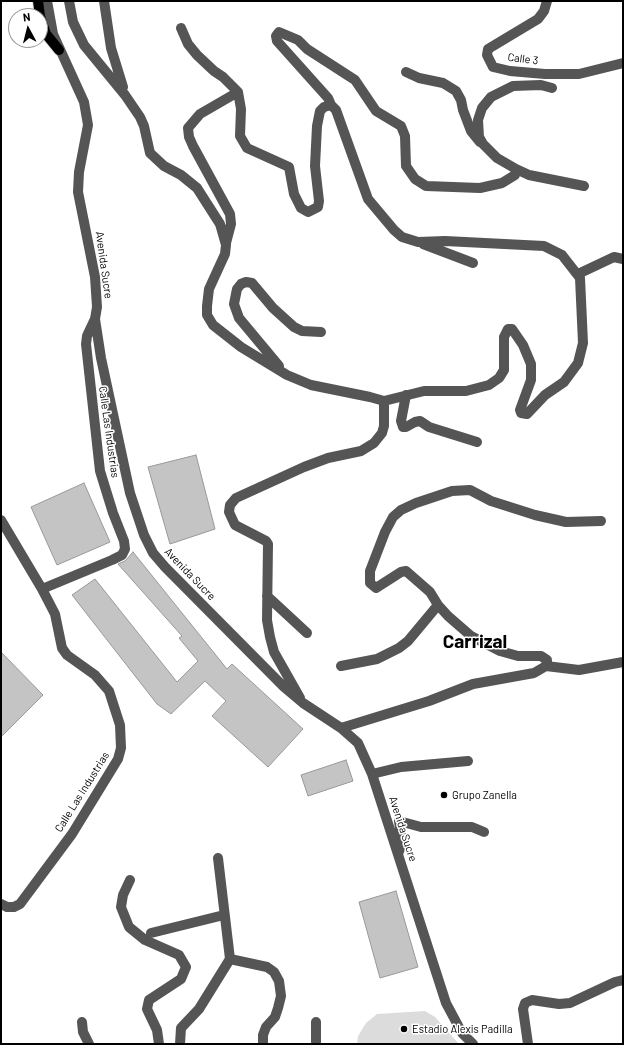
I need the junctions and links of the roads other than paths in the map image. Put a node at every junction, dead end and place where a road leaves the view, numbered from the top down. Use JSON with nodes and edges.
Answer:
{"nodes":[{"id":1,"x":38,"y":1,"type":"edge"},
{"id":2,"x":47,"y":1,"type":"edge"},
{"id":3,"x":69,"y":1,"type":"edge"},
{"id":4,"x":104,"y":1,"type":"edge"},
{"id":5,"x":547,"y":1,"type":"edge"},
{"id":6,"x":181,"y":28,"type":"dead end"},
{"id":7,"x":59,"y":50,"type":"junction"},
{"id":8,"x":623,"y":63,"type":"edge"},
{"id":9,"x":406,"y":72,"type":"dead end"},
{"id":10,"x":552,"y":88,"type":"dead end"},
{"id":11,"x":238,"y":92,"type":"junction"},
{"id":12,"x":125,"y":95,"type":"junction"},
{"id":13,"x":331,"y":105,"type":"junction"},
{"id":14,"x":483,"y":144,"type":"junction"},
{"id":15,"x":516,"y":169,"type":"junction"},
{"id":16,"x":584,"y":186,"type":"dead end"},
{"id":17,"x":418,"y":242,"type":"junction"},
{"id":18,"x":226,"y":245,"type":"junction"},
{"id":19,"x":623,"y":259,"type":"edge"},
{"id":20,"x":473,"y":263,"type":"dead end"},
{"id":21,"x":578,"y":274,"type":"junction"},
{"id":22,"x":95,"y":319,"type":"junction"},
{"id":23,"x":321,"y":332,"type":"dead end"},
{"id":24,"x":286,"y":375,"type":"junction"},
{"id":25,"x":406,"y":395,"type":"junction"},
{"id":26,"x":384,"y":402,"type":"junction"},
{"id":27,"x":477,"y":442,"type":"dead end"},
{"id":28,"x":1,"y":520,"type":"edge"},
{"id":29,"x":601,"y":521,"type":"dead end"},
{"id":30,"x":42,"y":589,"type":"junction"},
{"id":31,"x":267,"y":596,"type":"junction"},
{"id":32,"x":438,"y":605,"type":"junction"},
{"id":33,"x":307,"y":633,"type":"dead end"},
{"id":34,"x":623,"y":662,"type":"edge"},
{"id":35,"x":341,"y":666,"type":"dead end"},
{"id":36,"x":546,"y":666,"type":"junction"},
{"id":37,"x":303,"y":703,"type":"junction"},
{"id":38,"x":342,"y":728,"type":"junction"},
{"id":39,"x":468,"y":760,"type":"dead end"},
{"id":40,"x":372,"y":774,"type":"junction"},
{"id":41,"x":484,"y":832,"type":"dead end"},
{"id":42,"x":398,"y":854,"type":"junction"},
{"id":43,"x":218,"y":858,"type":"dead end"},
{"id":44,"x":130,"y":880,"type":"dead end"},
{"id":45,"x":1,"y":904,"type":"edge"},
{"id":46,"x":224,"y":915,"type":"junction"},
{"id":47,"x":151,"y":933,"type":"dead end"},
{"id":48,"x":230,"y":959,"type":"junction"},
{"id":49,"x":623,"y":980,"type":"edge"},
{"id":50,"x":82,"y":1022,"type":"dead end"},
{"id":51,"x":316,"y":1022,"type":"dead end"},
{"id":52,"x":89,"y":1044,"type":"edge"},
{"id":53,"x":159,"y":1044,"type":"edge"},
{"id":54,"x":180,"y":1044,"type":"edge"},
{"id":55,"x":264,"y":1044,"type":"edge"},
{"id":56,"x":316,"y":1044,"type":"edge"},
{"id":57,"x":473,"y":1044,"type":"edge"},
{"id":58,"x":528,"y":1044,"type":"edge"}],
"edges":[{"from":1,"to":7,"type":"main road"},
{"from":2,"to":7,"type":"street","name":"Avenida Sucre"},
{"from":3,"to":12,"type":"street"},
{"from":4,"to":12,"type":"street"},
{"from":5,"to":8,"type":"street","name":"Calle 3"},
{"from":6,"to":11,"type":"street"},
{"from":7,"to":22,"type":"street","name":"Avenida Sucre"},
{"from":9,"to":14,"type":"street"},
{"from":10,"to":14,"type":"street"},
{"from":11,"to":13,"type":"street"},
{"from":11,"to":18,"type":"street"},
{"from":12,"to":18,"type":"street"},
{"from":13,"to":15,"type":"street"},
{"from":13,"to":17,"type":"street"},
{"from":14,"to":15,"type":"street"},
{"from":15,"to":16,"type":"street"},
{"from":17,"to":20,"type":"street"},
{"from":17,"to":21,"type":"street"},
{"from":18,"to":24,"type":"street"},
{"from":19,"to":21,"type":"street"},
{"from":21,"to":25,"type":"street"},
{"from":22,"to":30,"type":"street","name":"Calle Las Industrias"},
{"from":22,"to":37,"type":"street","name":"Avenida Sucre"},
{"from":23,"to":24,"type":"street"},
{"from":24,"to":26,"type":"street"},
{"from":25,"to":26,"type":"street"},
{"from":25,"to":27,"type":"street"},
{"from":26,"to":31,"type":"street"},
{"from":28,"to":30,"type":"street","name":"Calle Las Industrias"},
{"from":29,"to":32,"type":"street"},
{"from":30,"to":45,"type":"street","name":"Calle Las Industrias"},
{"from":31,"to":33,"type":"street"},
{"from":31,"to":37,"type":"street"},
{"from":32,"to":35,"type":"street"},
{"from":32,"to":36,"type":"street"},
{"from":34,"to":36,"type":"street"},
{"from":36,"to":38,"type":"street"},
{"from":37,"to":38,"type":"street","name":"Avenida Sucre"},
{"from":38,"to":40,"type":"street","name":"Avenida Sucre"},
{"from":39,"to":40,"type":"street"},
{"from":40,"to":42,"type":"street","name":"Avenida Sucre"},
{"from":41,"to":42,"type":"street"},
{"from":42,"to":57,"type":"street","name":"Avenida Sucre"},
{"from":43,"to":46,"type":"street"},
{"from":44,"to":53,"type":"street"},
{"from":46,"to":47,"type":"street"},
{"from":46,"to":48,"type":"street"},
{"from":48,"to":54,"type":"street"},
{"from":48,"to":55,"type":"street"},
{"from":49,"to":58,"type":"street"},
{"from":50,"to":52,"type":"street"},
{"from":51,"to":56,"type":"street"}]}
